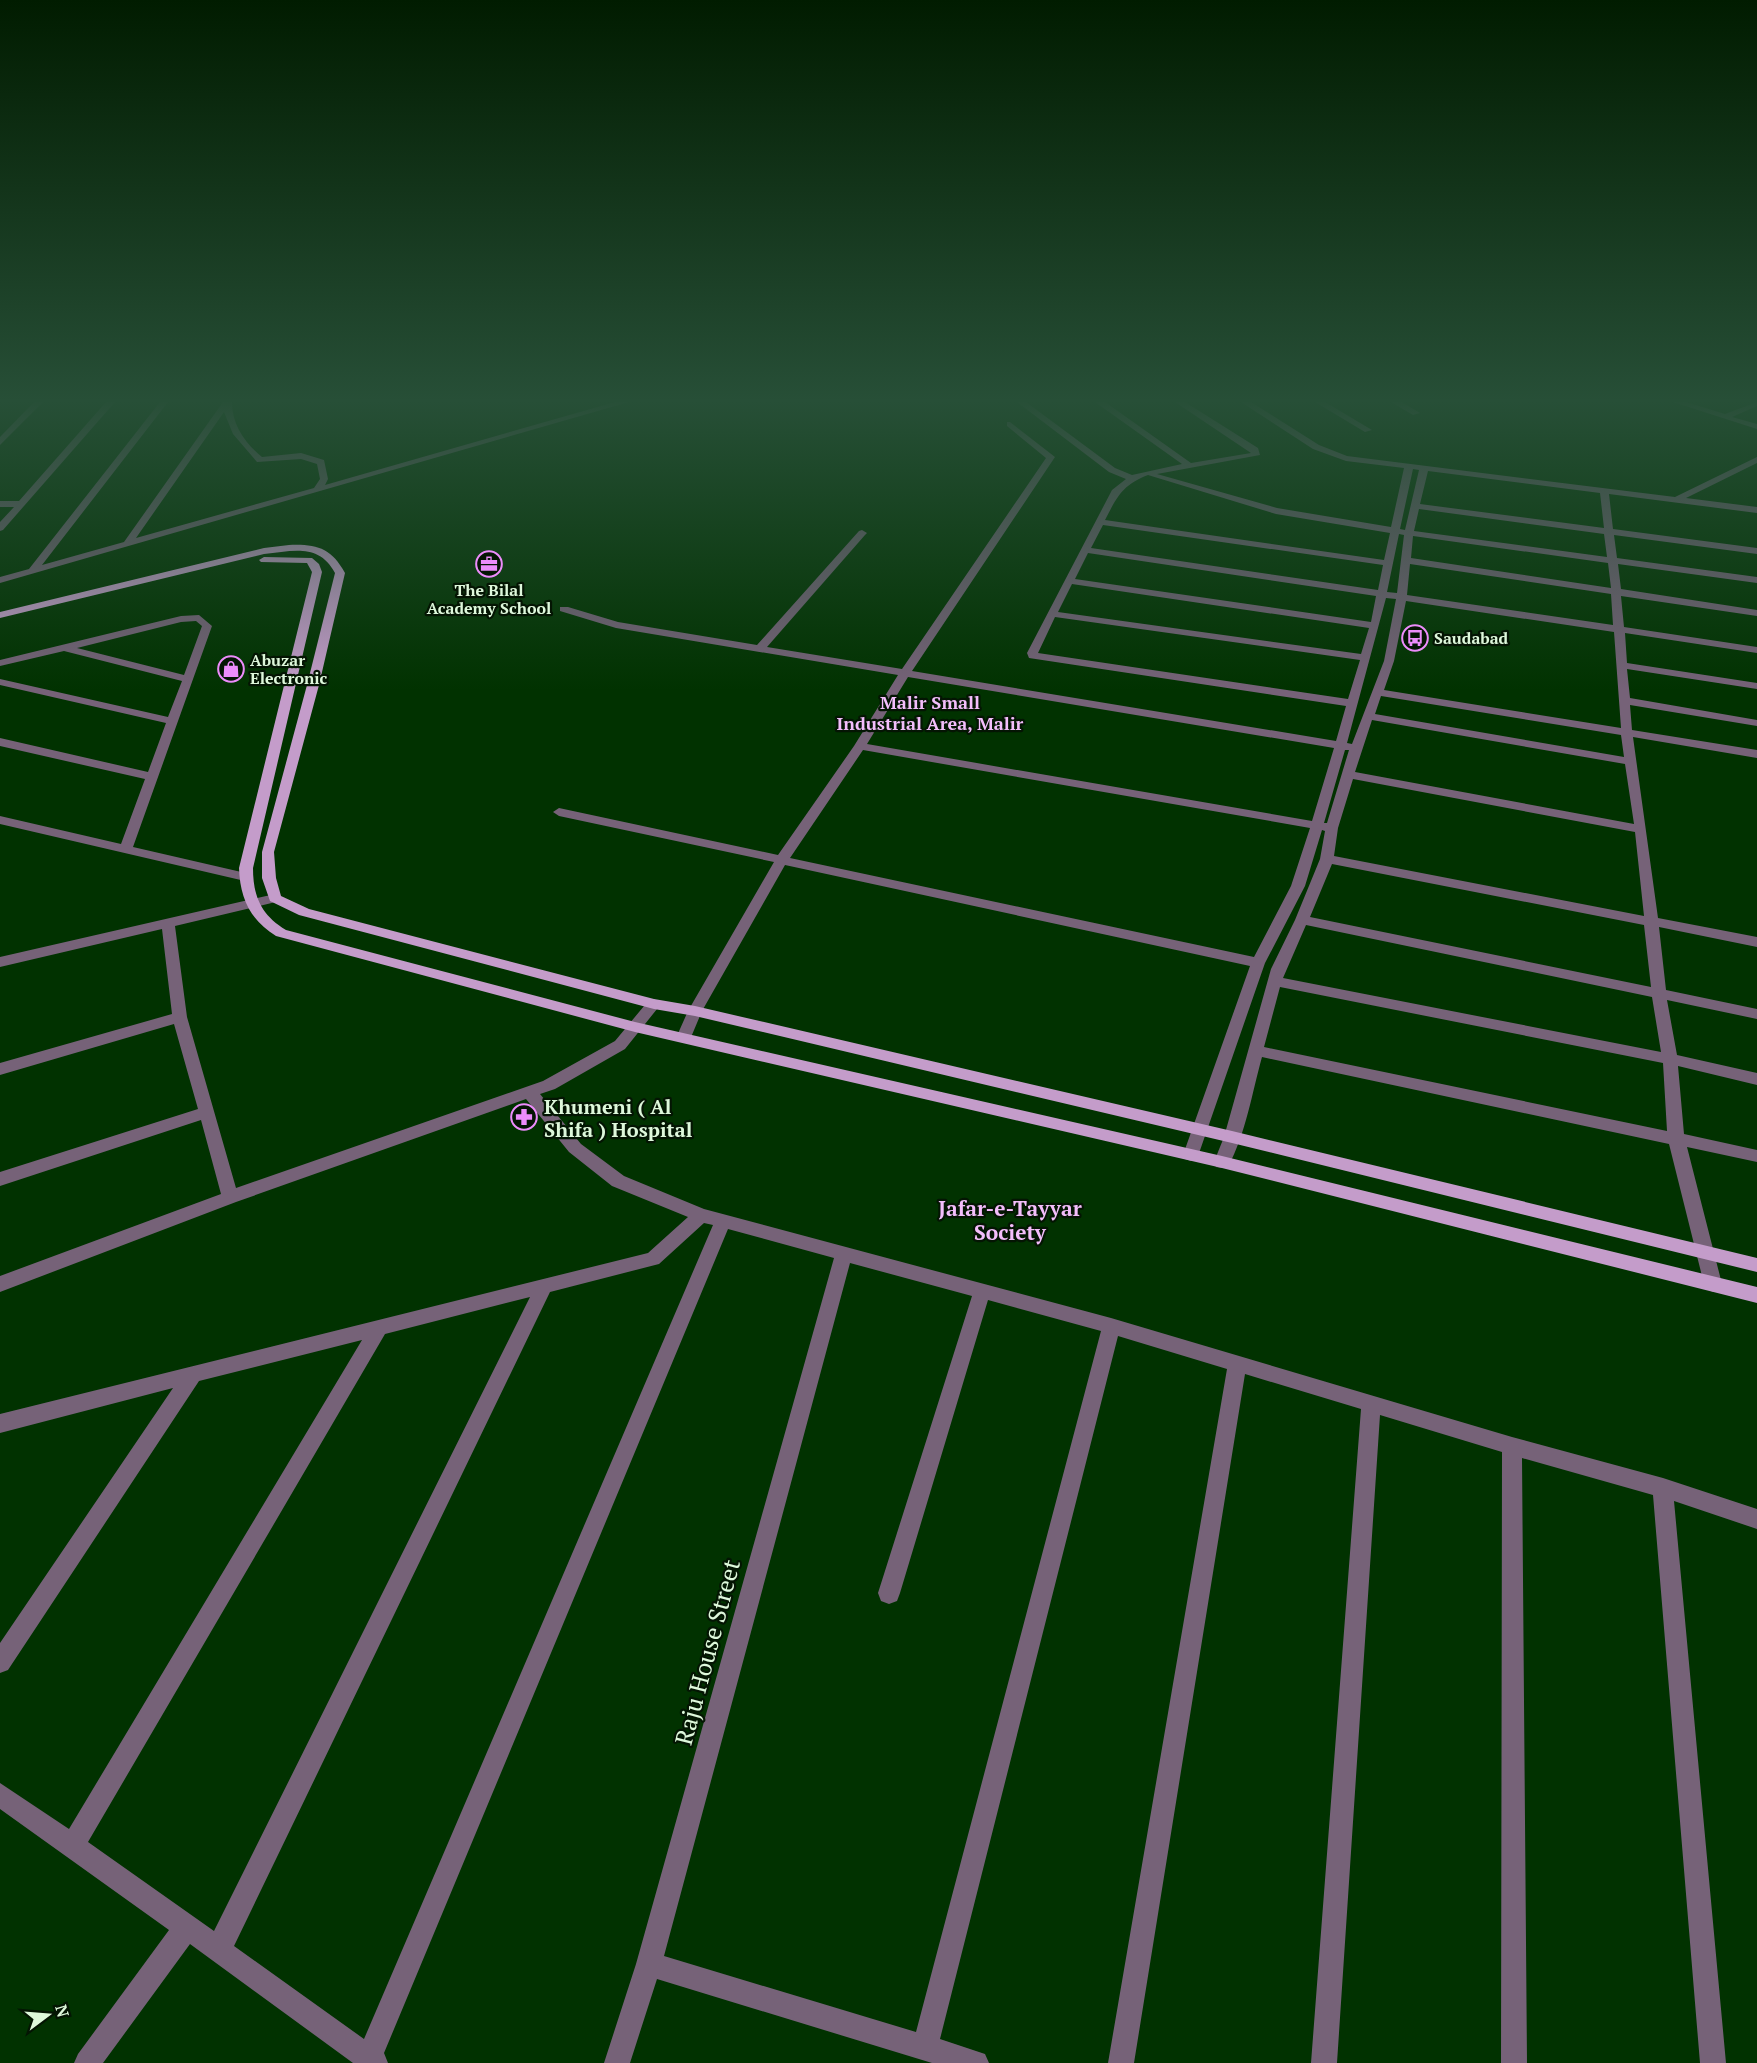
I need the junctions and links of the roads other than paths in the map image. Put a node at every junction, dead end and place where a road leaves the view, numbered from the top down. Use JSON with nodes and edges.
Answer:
{"nodes":[{"id":1,"x":26,"y":498,"type":"edge"},
{"id":2,"x":89,"y":498,"type":"edge"},
{"id":3,"x":159,"y":498,"type":"edge"},
{"id":4,"x":285,"y":498,"type":"edge"},
{"id":5,"x":1024,"y":498,"type":"edge"},
{"id":6,"x":1112,"y":498,"type":"edge"},
{"id":7,"x":1232,"y":498,"type":"edge"},
{"id":8,"x":1402,"y":498,"type":"edge"},
{"id":9,"x":1418,"y":498,"type":"edge"},
{"id":10,"x":1605,"y":498,"type":"edge"},
{"id":11,"x":1662,"y":498,"type":"edge"},
{"id":12,"x":1679,"y":498,"type":"edge"},
{"id":13,"x":1676,"y":500,"type":"junction"},
{"id":14,"x":0,"y":504,"type":"edge"},
{"id":15,"x":21,"y":504,"type":"junction"},
{"id":16,"x":1416,"y":506,"type":"junction"},
{"id":17,"x":1757,"y":510,"type":"edge"},
{"id":18,"x":1101,"y":522,"type":"junction"},
{"id":19,"x":0,"y":528,"type":"edge"},
{"id":20,"x":1395,"y":530,"type":"junction"},
{"id":21,"x":1608,"y":531,"type":"junction"},
{"id":22,"x":862,"y":533,"type":"dead end"},
{"id":23,"x":1409,"y":533,"type":"junction"},
{"id":24,"x":128,"y":543,"type":"junction"},
{"id":25,"x":1087,"y":550,"type":"junction"},
{"id":26,"x":1757,"y":551,"type":"edge"},
{"id":27,"x":1612,"y":559,"type":"junction"},
{"id":28,"x":1406,"y":560,"type":"junction"},
{"id":29,"x":1388,"y":562,"type":"junction"},
{"id":30,"x":216,"y":563,"type":"junction"},
{"id":31,"x":32,"y":571,"type":"junction"},
{"id":32,"x":0,"y":580,"type":"edge"},
{"id":33,"x":1757,"y":580,"type":"edge"},
{"id":34,"x":1071,"y":581,"type":"junction"},
{"id":35,"x":1616,"y":591,"type":"junction"},
{"id":36,"x":1382,"y":596,"type":"junction"},
{"id":37,"x":1401,"y":599,"type":"junction"},
{"id":38,"x":564,"y":609,"type":"dead end"},
{"id":39,"x":1757,"y":613,"type":"edge"},
{"id":40,"x":1053,"y":614,"type":"junction"},
{"id":41,"x":0,"y":615,"type":"edge"},
{"id":42,"x":1375,"y":626,"type":"junction"},
{"id":43,"x":1619,"y":630,"type":"junction"},
{"id":44,"x":64,"y":648,"type":"junction"},
{"id":45,"x":759,"y":649,"type":"junction"},
{"id":46,"x":1757,"y":650,"type":"edge"},
{"id":47,"x":1366,"y":658,"type":"junction"},
{"id":48,"x":0,"y":663,"type":"edge"},
{"id":49,"x":1622,"y":665,"type":"junction"},
{"id":50,"x":905,"y":673,"type":"junction"},
{"id":51,"x":188,"y":679,"type":"junction"},
{"id":52,"x":0,"y":682,"type":"edge"},
{"id":53,"x":1757,"y":686,"type":"edge"},
{"id":54,"x":1377,"y":692,"type":"junction"},
{"id":55,"x":1625,"y":701,"type":"junction"},
{"id":56,"x":1352,"y":703,"type":"junction"},
{"id":57,"x":1367,"y":716,"type":"junction"},
{"id":58,"x":172,"y":721,"type":"junction"},
{"id":59,"x":1757,"y":723,"type":"edge"},
{"id":60,"x":1627,"y":734,"type":"junction"},
{"id":61,"x":0,"y":742,"type":"edge"},
{"id":62,"x":860,"y":746,"type":"junction"},
{"id":63,"x":1340,"y":746,"type":"junction"},
{"id":64,"x":1356,"y":748,"type":"junction"},
{"id":65,"x":1757,"y":754,"type":"edge"},
{"id":66,"x":1632,"y":762,"type":"junction"},
{"id":67,"x":1348,"y":775,"type":"junction"},
{"id":68,"x":152,"y":777,"type":"junction"},
{"id":69,"x":559,"y":812,"type":"dead end"},
{"id":70,"x":0,"y":820,"type":"edge"},
{"id":71,"x":1317,"y":825,"type":"junction"},
{"id":72,"x":1332,"y":828,"type":"junction"},
{"id":73,"x":1641,"y":829,"type":"junction"},
{"id":74,"x":126,"y":849,"type":"junction"},
{"id":75,"x":1327,"y":859,"type":"junction"},
{"id":76,"x":781,"y":861,"type":"junction"},
{"id":77,"x":246,"y":877,"type":"junction"},
{"id":78,"x":275,"y":898,"type":"junction"},
{"id":79,"x":250,"y":903,"type":"junction"},
{"id":80,"x":1302,"y":920,"type":"junction"},
{"id":81,"x":1650,"y":921,"type":"junction"},
{"id":82,"x":168,"y":922,"type":"junction"},
{"id":83,"x":1757,"y":942,"type":"edge"},
{"id":84,"x":0,"y":962,"type":"edge"},
{"id":85,"x":1258,"y":963,"type":"junction"},
{"id":86,"x":1275,"y":981,"type":"junction"},
{"id":87,"x":1659,"y":995,"type":"junction"},
{"id":88,"x":654,"y":1004,"type":"junction"},
{"id":89,"x":696,"y":1011,"type":"junction"},
{"id":90,"x":1757,"y":1014,"type":"edge"},
{"id":91,"x":180,"y":1017,"type":"junction"},
{"id":92,"x":1238,"y":1020,"type":"junction"},
{"id":93,"x":1262,"y":1025,"type":"junction"},
{"id":94,"x":635,"y":1027,"type":"junction"},
{"id":95,"x":684,"y":1038,"type":"junction"},
{"id":96,"x":1254,"y":1050,"type":"junction"},
{"id":97,"x":1670,"y":1059,"type":"junction"},
{"id":98,"x":0,"y":1069,"type":"edge"},
{"id":99,"x":1757,"y":1079,"type":"edge"},
{"id":100,"x":529,"y":1092,"type":"junction"},
{"id":101,"x":207,"y":1113,"type":"junction"},
{"id":102,"x":1199,"y":1129,"type":"junction"},
{"id":103,"x":1232,"y":1137,"type":"junction"},
{"id":104,"x":1676,"y":1138,"type":"junction"},
{"id":105,"x":1191,"y":1155,"type":"junction"},
{"id":106,"x":1757,"y":1156,"type":"edge"},
{"id":107,"x":1222,"y":1162,"type":"junction"},
{"id":108,"x":0,"y":1179,"type":"edge"},
{"id":109,"x":230,"y":1197,"type":"junction"},
{"id":110,"x":700,"y":1215,"type":"junction"},
{"id":111,"x":723,"y":1221,"type":"junction"},
{"id":112,"x":1704,"y":1252,"type":"junction"},
{"id":113,"x":844,"y":1254,"type":"junction"},
{"id":114,"x":1757,"y":1265,"type":"edge"},
{"id":115,"x":0,"y":1284,"type":"edge"},
{"id":116,"x":1713,"y":1284,"type":"junction"},
{"id":117,"x":544,"y":1287,"type":"junction"},
{"id":118,"x":982,"y":1291,"type":"junction"},
{"id":119,"x":1757,"y":1295,"type":"edge"},
{"id":120,"x":1111,"y":1326,"type":"junction"},
{"id":121,"x":379,"y":1328,"type":"junction"},
{"id":122,"x":1237,"y":1363,"type":"junction"},
{"id":123,"x":192,"y":1375,"type":"junction"},
{"id":124,"x":1371,"y":1403,"type":"junction"},
{"id":125,"x":0,"y":1424,"type":"edge"},
{"id":126,"x":1512,"y":1446,"type":"junction"},
{"id":127,"x":1663,"y":1488,"type":"junction"},
{"id":128,"x":1757,"y":1519,"type":"edge"},
{"id":129,"x":889,"y":1593,"type":"dead end"},
{"id":130,"x":0,"y":1662,"type":"edge"},
{"id":131,"x":0,"y":1796,"type":"edge"},
{"id":132,"x":72,"y":1846,"type":"junction"},
{"id":133,"x":188,"y":1926,"type":"junction"},
{"id":134,"x":219,"y":1949,"type":"junction"},
{"id":135,"x":649,"y":1964,"type":"junction"},
{"id":136,"x":925,"y":2047,"type":"junction"},
{"id":137,"x":372,"y":2061,"type":"edge"},
{"id":138,"x":961,"y":2061,"type":"edge"},
{"id":139,"x":87,"y":2063,"type":"edge"},
{"id":140,"x":617,"y":2063,"type":"edge"},
{"id":141,"x":1121,"y":2063,"type":"edge"},
{"id":142,"x":1324,"y":2063,"type":"edge"},
{"id":143,"x":1515,"y":2063,"type":"edge"},
{"id":144,"x":1713,"y":2063,"type":"edge"}],
"edges":[{"from":1,"to":15,"type":"street"},
{"from":2,"to":31,"type":"street"},
{"from":3,"to":24,"type":"street"},
{"from":4,"to":24,"type":"street"},
{"from":5,"to":50,"type":"street"},
{"from":6,"to":18,"type":"street"},
{"from":7,"to":20,"type":"street"},
{"from":8,"to":20,"type":"street"},
{"from":9,"to":16,"type":"street"},
{"from":10,"to":21,"type":"street"},
{"from":11,"to":13,"type":"street"},
{"from":12,"to":13,"type":"street"},
{"from":13,"to":17,"type":"street"},
{"from":14,"to":15,"type":"street"},
{"from":15,"to":19,"type":"street"},
{"from":16,"to":21,"type":"street"},
{"from":16,"to":23,"type":"street"},
{"from":18,"to":25,"type":"street"},
{"from":18,"to":29,"type":"street"},
{"from":20,"to":23,"type":"street"},
{"from":20,"to":29,"type":"street"},
{"from":21,"to":26,"type":"street"},
{"from":21,"to":27,"type":"street"},
{"from":22,"to":45,"type":"street"},
{"from":23,"to":27,"type":"street"},
{"from":23,"to":28,"type":"street"},
{"from":24,"to":31,"type":"street"},
{"from":25,"to":34,"type":"street"},
{"from":25,"to":36,"type":"street"},
{"from":27,"to":33,"type":"street"},
{"from":27,"to":35,"type":"street"},
{"from":28,"to":35,"type":"street"},
{"from":28,"to":37,"type":"street"},
{"from":29,"to":36,"type":"street"},
{"from":30,"to":41,"type":"main road"},
{"from":30,"to":77,"type":"main road"},
{"from":30,"to":78,"type":"main road"},
{"from":31,"to":32,"type":"street"},
{"from":34,"to":40,"type":"street"},
{"from":34,"to":42,"type":"street"},
{"from":35,"to":39,"type":"street"},
{"from":35,"to":43,"type":"street"},
{"from":36,"to":37,"type":"street"},
{"from":36,"to":42,"type":"street"},
{"from":37,"to":43,"type":"street"},
{"from":37,"to":54,"type":"street"},
{"from":38,"to":45,"type":"street"},
{"from":40,"to":47,"type":"street"},
{"from":40,"to":56,"type":"street"},
{"from":42,"to":47,"type":"street"},
{"from":43,"to":46,"type":"street"},
{"from":43,"to":49,"type":"street"},
{"from":44,"to":48,"type":"street"},
{"from":44,"to":51,"type":"street"},
{"from":44,"to":51,"type":"street"},
{"from":45,"to":50,"type":"street"},
{"from":47,"to":56,"type":"street"},
{"from":49,"to":53,"type":"street"},
{"from":49,"to":55,"type":"street"},
{"from":50,"to":62,"type":"street"},
{"from":50,"to":63,"type":"street"},
{"from":51,"to":58,"type":"street"},
{"from":52,"to":58,"type":"street"},
{"from":54,"to":57,"type":"street"},
{"from":54,"to":60,"type":"street"},
{"from":55,"to":59,"type":"street"},
{"from":55,"to":60,"type":"street"},
{"from":56,"to":63,"type":"street"},
{"from":57,"to":64,"type":"street"},
{"from":57,"to":66,"type":"street"},
{"from":58,"to":68,"type":"street"},
{"from":60,"to":65,"type":"street"},
{"from":60,"to":66,"type":"street"},
{"from":61,"to":68,"type":"street"},
{"from":62,"to":71,"type":"street"},
{"from":62,"to":76,"type":"street"},
{"from":63,"to":64,"type":"street"},
{"from":63,"to":71,"type":"street"},
{"from":64,"to":67,"type":"street"},
{"from":66,"to":73,"type":"street"},
{"from":67,"to":72,"type":"street"},
{"from":67,"to":73,"type":"street"},
{"from":68,"to":74,"type":"street"},
{"from":69,"to":76,"type":"street"},
{"from":70,"to":74,"type":"street"},
{"from":71,"to":72,"type":"street"},
{"from":71,"to":85,"type":"street"},
{"from":72,"to":75,"type":"street"},
{"from":73,"to":81,"type":"street"},
{"from":74,"to":77,"type":"street"},
{"from":75,"to":80,"type":"street"},
{"from":75,"to":81,"type":"street"},
{"from":76,"to":85,"type":"street"},
{"from":76,"to":89,"type":"street"},
{"from":77,"to":79,"type":"main road"},
{"from":78,"to":79,"type":"street"},
{"from":78,"to":88,"type":"main road"},
{"from":79,"to":82,"type":"street"},
{"from":79,"to":94,"type":"main road"},
{"from":80,"to":86,"type":"street"},
{"from":80,"to":87,"type":"street"},
{"from":81,"to":83,"type":"street"},
{"from":81,"to":87,"type":"street"},
{"from":82,"to":84,"type":"street"},
{"from":82,"to":91,"type":"street"},
{"from":85,"to":92,"type":"street"},
{"from":86,"to":93,"type":"street"},
{"from":86,"to":97,"type":"street"},
{"from":87,"to":90,"type":"street"},
{"from":87,"to":97,"type":"street"},
{"from":88,"to":89,"type":"main road"},
{"from":88,"to":94,"type":"street"},
{"from":89,"to":95,"type":"street"},
{"from":89,"to":102,"type":"main road"},
{"from":91,"to":98,"type":"street"},
{"from":91,"to":101,"type":"street"},
{"from":92,"to":93,"type":"street"},
{"from":92,"to":102,"type":"street"},
{"from":93,"to":96,"type":"street"},
{"from":94,"to":95,"type":"main road"},
{"from":94,"to":100,"type":"street"},
{"from":95,"to":105,"type":"main road"},
{"from":96,"to":103,"type":"street"},
{"from":96,"to":104,"type":"street"},
{"from":97,"to":99,"type":"street"},
{"from":97,"to":104,"type":"street"},
{"from":100,"to":109,"type":"street"},
{"from":100,"to":110,"type":"street"},
{"from":101,"to":108,"type":"street"},
{"from":101,"to":109,"type":"street"},
{"from":102,"to":103,"type":"main road"},
{"from":102,"to":105,"type":"street"},
{"from":103,"to":107,"type":"street"},
{"from":103,"to":112,"type":"main road"},
{"from":104,"to":106,"type":"street"},
{"from":104,"to":112,"type":"street"},
{"from":105,"to":107,"type":"main road"},
{"from":107,"to":116,"type":"main road"},
{"from":109,"to":115,"type":"street"},
{"from":110,"to":111,"type":"street"},
{"from":110,"to":117,"type":"street"},
{"from":111,"to":113,"type":"street"},
{"from":111,"to":137,"type":"street"},
{"from":112,"to":114,"type":"main road"},
{"from":112,"to":116,"type":"street"},
{"from":113,"to":118,"type":"street"},
{"from":113,"to":135,"type":"street","name":"Raju House Street"},
{"from":116,"to":119,"type":"main road"},
{"from":117,"to":121,"type":"street"},
{"from":117,"to":134,"type":"street"},
{"from":118,"to":120,"type":"street"},
{"from":118,"to":129,"type":"street"},
{"from":120,"to":122,"type":"street"},
{"from":120,"to":136,"type":"street"},
{"from":121,"to":123,"type":"street"},
{"from":121,"to":132,"type":"street"},
{"from":122,"to":124,"type":"street"},
{"from":122,"to":141,"type":"street"},
{"from":123,"to":125,"type":"street"},
{"from":123,"to":130,"type":"street"},
{"from":124,"to":126,"type":"street"},
{"from":124,"to":142,"type":"street"},
{"from":126,"to":127,"type":"street"},
{"from":126,"to":143,"type":"street"},
{"from":127,"to":128,"type":"street"},
{"from":127,"to":144,"type":"street"},
{"from":131,"to":132,"type":"street"},
{"from":132,"to":133,"type":"street"},
{"from":133,"to":134,"type":"street"},
{"from":133,"to":139,"type":"street"},
{"from":134,"to":137,"type":"street"},
{"from":135,"to":136,"type":"street"},
{"from":135,"to":140,"type":"street","name":"Raju House Street"},
{"from":136,"to":138,"type":"street"}]}
